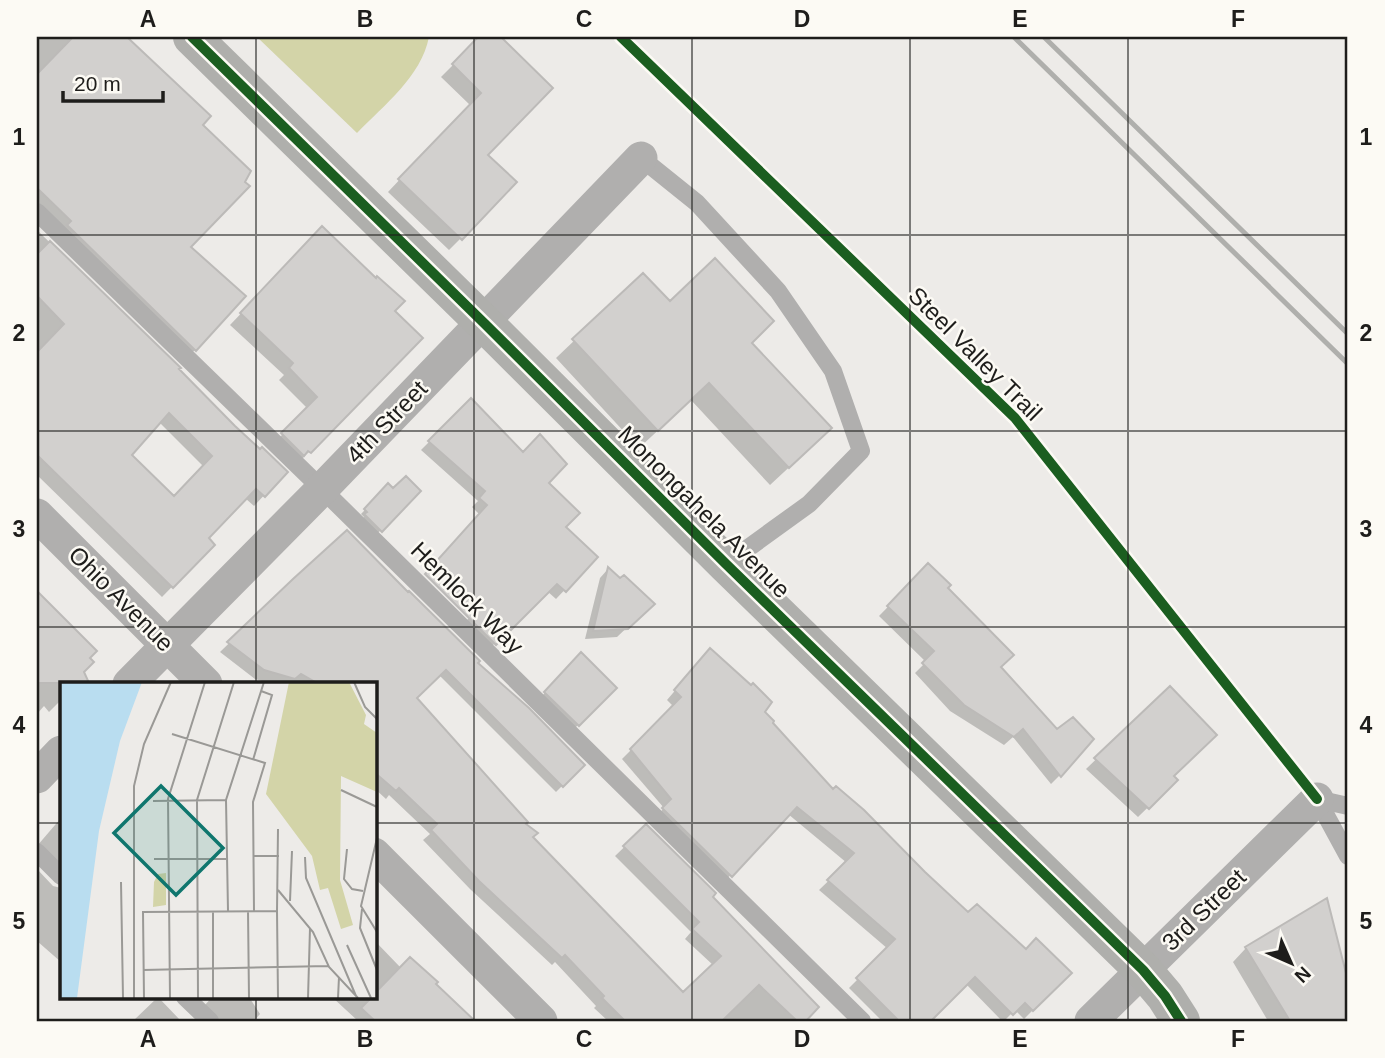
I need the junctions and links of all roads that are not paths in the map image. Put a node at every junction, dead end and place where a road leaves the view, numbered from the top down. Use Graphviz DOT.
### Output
graph roads {
  1 [pos="192,37"];
  2 [pos="641,158"];
  3 [pos="37,212"];
  4 [pos="484,323"];
  5 [pos="322,489"];
  6 [pos="37,515"];
  7 [pos="726,564"];
  8 [pos="167,645"];
  9 [pos="131,682"];
  10 [pos="204,682"];
  11 [pos="60,753"];
  12 [pos="37,777"];
  13 [pos="1332,803"];
  14 [pos="37,852"];
  15 [pos="376,856"];
  16 [pos="1348,856"];
  17 [pos="60,875"];
  18 [pos="1143,970"];
  19 [pos="186,998"];
  20 [pos="210,1021"];
  21 [pos="541,1021"];
  22 [pos="862,1021"];
  23 [pos="1091,1021"];
  24 [pos="1181,1021"];
  1 -- 4 [label="main road, Monongahela Avenue"];
  2 -- 4 [label="street, 4th Street"];
  2 -- 7 [label="lane"];
  3 -- 5 [label="lane, Hemlock Way"];
  4 -- 5 [label="street, 4th Street"];
  4 -- 7 [label="main road, Monongahela Avenue"];
  5 -- 8 [label="street, 4th Street"];
  5 -- 22 [label="lane, Hemlock Way"];
  6 -- 8 [label="street, Ohio Avenue"];
  7 -- 18 [label="main road, Monongahela Avenue"];
  8 -- 9 [label="street, 4th Street"];
  8 -- 10 [label="street, Ohio Avenue"];
  11 -- 12 [label="street"];
  13 -- 16 [label="lane"];
  13 -- 18 [label="street, 3rd Street"];
  14 -- 17 [label="lane"];
  15 -- 21 [label="street"];
  18 -- 23 [label="street, 3rd Street"];
  18 -- 24 [label="main road, Monongahela Avenue"];
  19 -- 20 [label="lane"];
}
